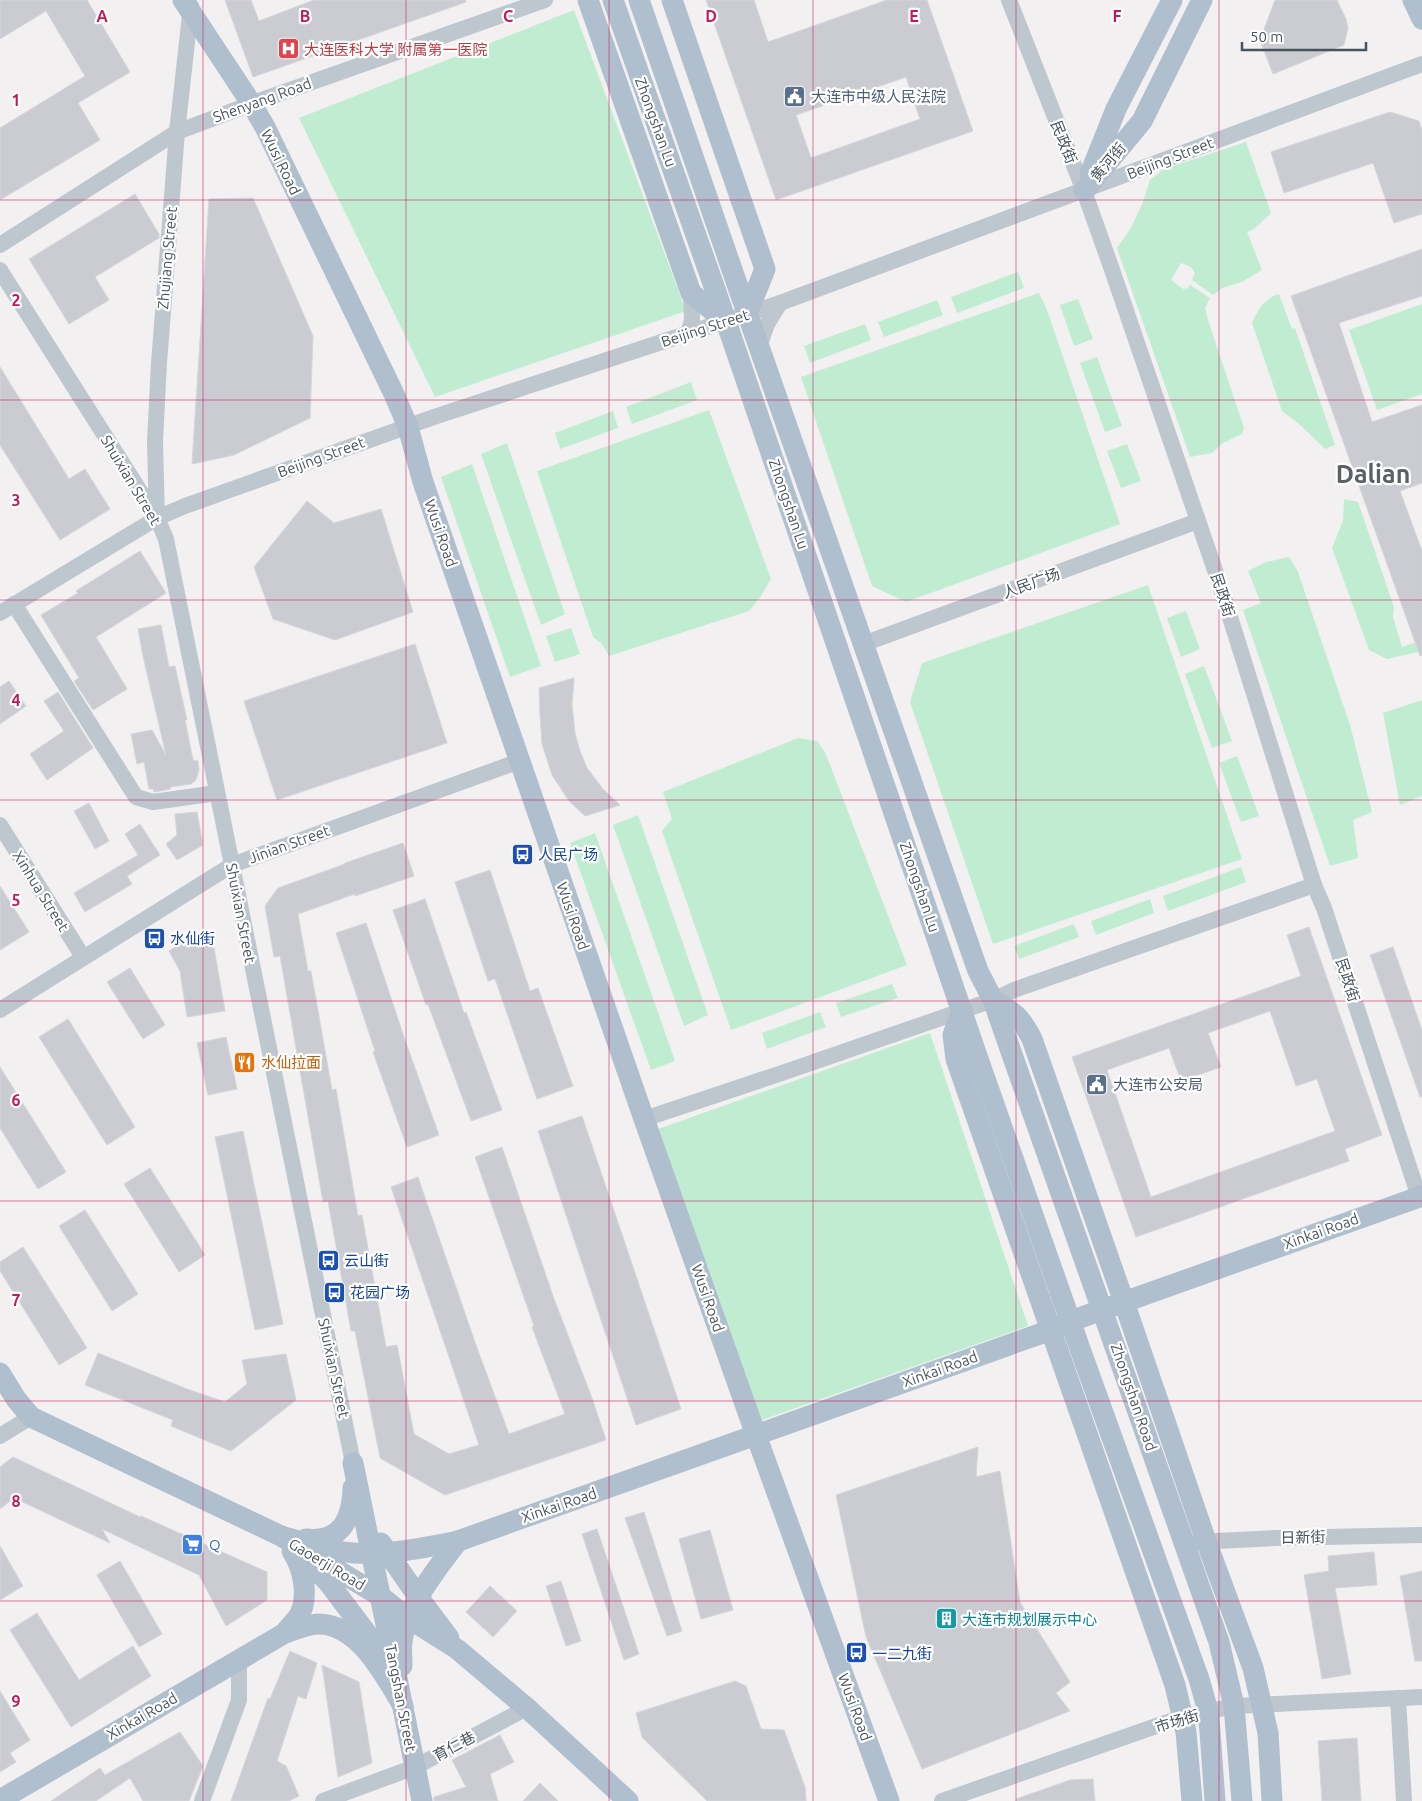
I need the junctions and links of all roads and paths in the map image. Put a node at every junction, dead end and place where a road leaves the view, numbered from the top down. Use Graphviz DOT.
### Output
graph roads {
  1 [pos="545,0"];
  2 [pos="588,0"];
  3 [pos="613,0"];
  4 [pos="639,0"];
  5 [pos="672,0"];
  6 [pos="1009,0"];
  7 [pos="1172,0"];
  8 [pos="1202,0"];
  9 [pos="1414,0"];
  10 [pos="188,4"];
  11 [pos="1422,19"];
  12 [pos="1422,64"];
  13 [pos="251,104"];
  14 [pos="177,132"];
  15 [pos="1084,191"];
  16 [pos="0,244"];
  17 [pos="0,270"];
  18 [pos="691,293"];
  19 [pos="780,303"];
  20 [pos="747,314"];
  21 [pos="726,321"];
  22 [pos="688,333"];
  23 [pos="759,347"];
  24 [pos="408,427"];
  25 [pos="157,518"];
  26 [pos="1198,521"];
  27 [pos="7,608"];
  28 [pos="863,644"];
  29 [pos="520,761"];
  30 [pos="217,793"];
  31 [pos="0,825"];
  32 [pos="232,865"];
  33 [pos="1314,885"];
  34 [pos="83,957"];
  35 [pos="993,1000"];
  36 [pos="0,1010"];
  37 [pos="962,1010"];
  38 [pos="644,1119"];
  39 [pos="1420,1196"];
  40 [pos="1124,1302"];
  41 [pos="1104,1310"];
  42 [pos="1071,1321"];
  43 [pos="1051,1330"];
  44 [pos="0,1373"];
  45 [pos="31,1417"];
  46 [pos="0,1436"];
  47 [pos="756,1436"];
  48 [pos="1095,1456"];
  49 [pos="353,1463"];
  50 [pos="1144,1524"];
  51 [pos="1422,1535"];
  52 [pos="281,1536"];
  53 [pos="458,1541"];
  54 [pos="1206,1541"];
  55 [pos="1184,1544"];
  56 [pos="380,1552"];
  57 [pos="380,1596"];
  58 [pos="419,1598"];
  59 [pos="408,1618"];
  60 [pos="285,1632"];
  61 [pos="457,1649"];
  62 [pos="239,1659"];
  63 [pos="1422,1697"];
  64 [pos="1398,1698"];
  65 [pos="1262,1705"];
  66 [pos="403,1706"];
  67 [pos="1234,1706"];
  68 [pos="528,1708"];
  69 [pos="1208,1712"];
  70 [pos="1182,1718"];
  71 [pos="414,1767"];
  72 [pos="0,1800"];
  73 [pos="1192,1800"];
  74 [pos="202,1801"];
  75 [pos="323,1801"];
  76 [pos="422,1801"];
  77 [pos="628,1801"];
  78 [pos="889,1801"];
  79 [pos="942,1801"];
  80 [pos="1215,1801"];
  81 [pos="1242,1801"];
  82 [pos="1272,1801"];
  83 [pos="1404,1801"];
  1 -- 13 [label="street, Shenyang Road"];
  2 -- 18 [label="main road"];
  3 -- 21 [label="main road, Zhongshan Lu"];
  4 -- 20 [label="main road, Zhongshan Lu"];
  5 -- 20 [label="main road"];
  6 -- 15 [label="street, 民政街"];
  7 -- 15 [label="main road, 黄河街"];
  8 -- 15 [label="main road, 黄河街"];
  9 -- 11 [label="main road"];
  10 -- 13 [label="main road, Wusi Road"];
  10 -- 14 [label="street, Zhujiang Street"];
  12 -- 15 [label="street, Beijing Street"];
  13 -- 14 [label="street, Shenyang Road"];
  13 -- 24 [label="main road, Wusi Road"];
  14 -- 16 [label="street, Shenyang Road"];
  14 -- 25 [label="street, Zhujiang Street"];
  15 -- 19 [label="street, Beijing Street"];
  15 -- 26 [label="street, 民政街"];
  17 -- 25 [label="street, Shuixian Street"];
  18 -- 21 [label="main road"];
  18 -- 22 [label="street"];
  19 -- 20 [label="street, Beijing Street"];
  19 -- 23 [label="street"];
  20 -- 21 [label="street, Beijing Street"];
  20 -- 23 [label="main road, Zhongshan Lu"];
  21 -- 22 [label="street, Beijing Street"];
  21 -- 37 [label="main road, Zhongshan Lu"];
  22 -- 24 [label="street, Beijing Street"];
  23 -- 28 [label="main road, Zhongshan Lu"];
  24 -- 25 [label="street, Beijing Street"];
  24 -- 29 [label="main road, Wusi Road"];
  25 -- 27 [label="street, Beijing Street"];
  25 -- 30 [label="street, Shuixian Street"];
  26 -- 28 [label="street, 人民广场"];
  26 -- 33 [label="street, 民政街"];
  27 -- 30 [label="street"];
  28 -- 35 [label="main road, Zhongshan Lu"];
  29 -- 32 [label="street, Jinian Street"];
  29 -- 38 [label="main road, Wusi Road"];
  30 -- 32 [label="street, Shuixian Street"];
  31 -- 34 [label="street, Xinhua Street"];
  32 -- 34 [label="street, Jinian Street"];
  32 -- 49 [label="street, Shuixian Street"];
  33 -- 35 [label="street"];
  33 -- 39 [label="street, 民政街"];
  34 -- 36 [label="street, Jinian Street"];
  35 -- 37 [label="street"];
  35 -- 40 [label="main road"];
  35 -- 41 [label="main road, Zhongshan Road"];
  37 -- 38 [label="street"];
  37 -- 42 [label="main road"];
  37 -- 43 [label="main road"];
  38 -- 47 [label="main road, Wusi Road"];
  39 -- 40 [label="main road, Xinkai Road"];
  40 -- 41 [label="main road, Xinkai Road"];
  40 -- 54 [label="main road"];
  41 -- 42 [label="main road, Xinkai Road"];
  41 -- 55 [label="main road, Zhongshan Road"];
  42 -- 43 [label="main road, Xinkai Road"];
  42 -- 50 [label="main road"];
  43 -- 47 [label="main road, Xinkai Road"];
  43 -- 48 [label="main road"];
  44 -- 45 [label="main road, Gaoerji Road"];
  45 -- 46 [label="street"];
  45 -- 52 [label="main road, Gaoerji Road"];
  47 -- 53 [label="main road, Xinkai Road"];
  47 -- 78 [label="main road, Wusi Road"];
  48 -- 50 [label="main road"];
  48 -- 70 [label="main road"];
  49 -- 52 [label="main road"];
  49 -- 56 [label="main road, Shuixian Street"];
  50 -- 69 [label="main road"];
  51 -- 54 [label="street, 日新街"];
  52 -- 56 [label="main road, Xinkai Road"];
  52 -- 57 [label="main road, Gaoerji Road"];
  52 -- 60 [label="main road"];
  52 -- 66 [label="main road"];
  53 -- 56 [label="main road, Xinkai Road"];
  53 -- 58 [label="main road"];
  53 -- 61 [label="main road"];
  54 -- 55 [label="street, 日新街"];
  54 -- 65 [label="main road"];
  55 -- 67 [label="main road, Zhongshan Road"];
  56 -- 57 [label="main road, Shuixian Street"];
  56 -- 58 [label="main road"];
  57 -- 59 [label="main road, Gaoerji Road"];
  57 -- 66 [label="main road, Tangshan Street"];
  58 -- 59 [label="main road"];
  58 -- 61 [label="main road"];
  59 -- 61 [label="main road, Gaoerji Road"];
  59 -- 66 [label="main road"];
  60 -- 62 [label="main road, Xinkai Road"];
  60 -- 66 [label="main road"];
  61 -- 68 [label="main road, Gaoerji Road"];
  62 -- 72 [label="main road, Xinkai Road"];
  62 -- 74 [label="street"];
  63 -- 64 [label="street, 市场街"];
  64 -- 65 [label="street, 市场街"];
  64 -- 83 [label="street"];
  65 -- 67 [label="street, 市场街"];
  65 -- 82 [label="main road"];
  66 -- 71 [label="main road, Tangshan Street"];
  67 -- 69 [label="street, 市场街"];
  67 -- 81 [label="main road, Zhongshan Road"];
  68 -- 71 [label="street, 育仁巷"];
  68 -- 77 [label="main road, Gaoerji Road"];
  69 -- 70 [label="street, 市场街"];
  69 -- 73 [label="main road"];
  69 -- 80 [label="main road"];
  70 -- 73 [label="main road"];
  70 -- 79 [label="street, 市场街"];
  71 -- 75 [label="street, 育仁巷"];
  71 -- 76 [label="main road, Tangshan Street"];
}
